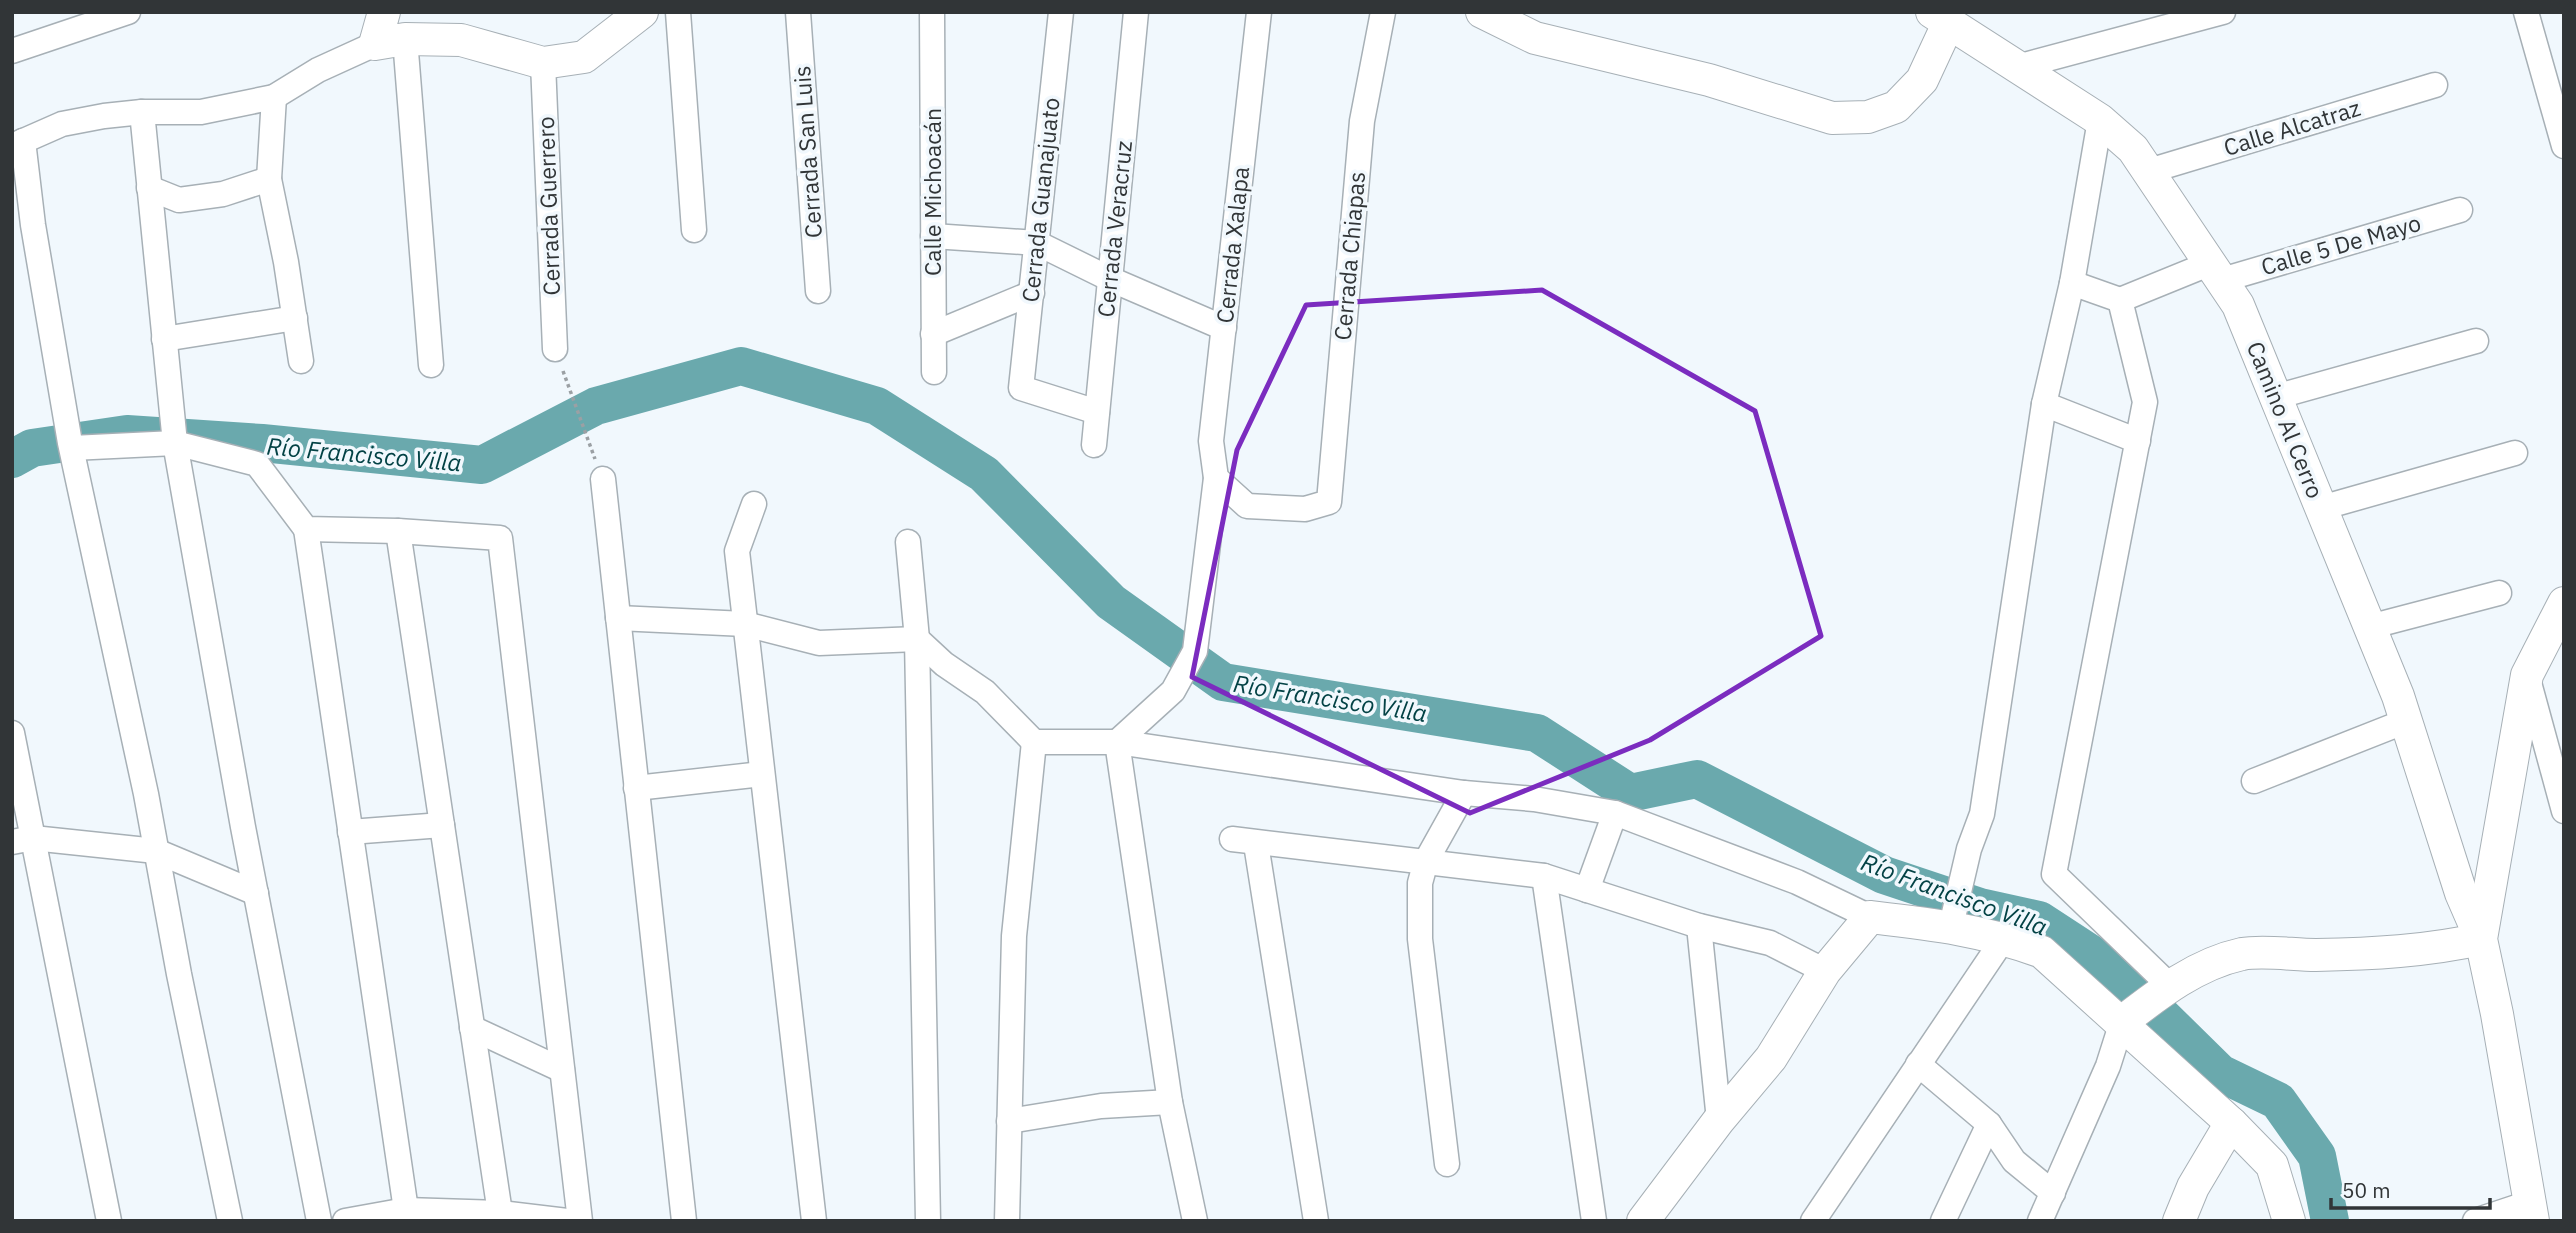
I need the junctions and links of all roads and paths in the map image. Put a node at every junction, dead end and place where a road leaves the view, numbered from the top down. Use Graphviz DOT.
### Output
graph roads {
  1 [pos="128,12"];
  2 [pos="384,12"];
  3 [pos="642,12"];
  4 [pos="678,12"];
  5 [pos="798,12"];
  6 [pos="932,12"];
  7 [pos="1060,12"];
  8 [pos="1136,12"];
  9 [pos="1259,12"];
  10 [pos="1383,12"];
  11 [pos="1482,12"];
  12 [pos="2223,12"];
  13 [pos="2526,12"];
  14 [pos="1940,18"];
  15 [pos="390,41"];
  16 [pos="12,51"];
  17 [pos="543,63"];
  18 [pos="2017,67"];
  19 [pos="2435,85"];
  20 [pos="274,97"];
  21 [pos="142,112"];
  22 [pos="2100,120"];
  23 [pos="18,143"];
  24 [pos="2564,146"];
  25 [pos="2149,171"];
  26 [pos="269,178"];
  27 [pos="149,188"];
  28 [pos="2460,210"];
  29 [pos="694,230"];
  30 [pos="933,236"];
  31 [pos="1037,243"];
  32 [pos="2217,271"];
  33 [pos="1110,279"];
  34 [pos="2071,284"];
  35 [pos="818,291"];
  36 [pos="1032,293"];
  37 [pos="2120,300"];
  38 [pos="295,318"];
  39 [pos="1224,328"];
  40 [pos="933,334"];
  41 [pos="164,339"];
  42 [pos="2476,341"];
  43 [pos="555,349"];
  44 [pos="301,361"];
  45 [pos="431,365"];
  46 [pos="934,372"];
  47 [pos="2275,397"];
  48 [pos="2044,404"];
  49 [pos="1097,412"];
  50 [pos="2138,441"];
  51 [pos="175,443"];
  52 [pos="1094,445"];
  53 [pos="72,448"];
  54 [pos="2515,453"];
  55 [pos="1216,478"];
  56 [pos="603,479"];
  57 [pos="754,504"];
  58 [pos="2321,508"];
  59 [pos="306,529"];
  60 [pos="398,531"];
  61 [pos="908,542"];
  62 [pos="2499,593"];
  63 [pos="2564,603"];
  64 [pos="618,618"];
  65 [pos="745,624"];
  66 [pos="2369,627"];
  67 [pos="916,639"];
  68 [pos="2527,675"];
  69 [pos="2406,721"];
  70 [pos="12,733"];
  71 [pos="1034,742"];
  72 [pos="1117,743"];
  73 [pos="762,774"];
  74 [pos="2254,781"];
  75 [pos="636,788"];
  76 [pos="1464,793"];
  77 [pos="2564,811"];
  78 [pos="1615,813"];
  79 [pos="442,825"];
  80 [pos="350,832"];
  81 [pos="1232,839"];
  82 [pos="23,840"];
  83 [pos="1256,844"];
  84 [pos="156,851"];
  85 [pos="1426,861"];
  86 [pos="1544,876"];
  87 [pos="1587,890"];
  88 [pos="256,893"];
  89 [pos="1870,917"];
  90 [pos="1699,926"];
  91 [pos="1951,926"];
  92 [pos="2004,938"];
  93 [pos="2481,939"];
  94 [pos="1825,971"];
  95 [pos="2170,986"];
  96 [pos="2122,1022"];
  97 [pos="472,1028"];
  98 [pos="1918,1064"];
  99 [pos="562,1070"];
  100 [pos="1170,1102"];
  101 [pos="1719,1120"];
  102 [pos="1009,1121"];
  103 [pos="2231,1123"];
  104 [pos="1989,1124"];
  105 [pos="1447,1164"];
  106 [pos="2053,1193"];
  107 [pos="406,1210"];
  108 [pos="2531,1212"];
  109 [pos="500,1213"];
  110 [pos="109,1221"];
  111 [pos="230,1221"];
  112 [pos="319,1221"];
  113 [pos="345,1221"];
  114 [pos="567,1221"];
  115 [pos="580,1221"];
  116 [pos="684,1221"];
  117 [pos="814,1221"];
  118 [pos="928,1221"];
  119 [pos="1007,1221"];
  120 [pos="1195,1221"];
  121 [pos="1316,1221"];
  122 [pos="1594,1221"];
  123 [pos="1643,1221"];
  124 [pos="1814,1221"];
  125 [pos="1943,1221"];
  126 [pos="2040,1221"];
  127 [pos="2179,1221"];
  128 [pos="2289,1221"];
  129 [pos="2475,1221"];
  1 -- 16 [label="street"];
  2 -- 15 [label="main road"];
  3 -- 17 [label="main road"];
  4 -- 29 [label="street"];
  5 -- 35 [label="street, Cerrada San Luis"];
  6 -- 30 [label="street, Calle Michoacán"];
  7 -- 31 [label="street, Cerrada Guanajuato"];
  8 -- 33 [label="street, Cerrada Veracruz"];
  9 -- 39 [label="street, Cerrada Xalapa"];
  10 -- 55 [label="street, Cerrada Chiapas"];
  11 -- 14 [label="main road"];
  12 -- 18 [label="street"];
  13 -- 24 [label="street"];
  14 -- 18 [label="main road, Camino Al Cerro"];
  15 -- 17 [label="main road"];
  15 -- 20 [label="street"];
  15 -- 45 [label="street"];
  17 -- 43 [label="street, Cerrada Guerrero"];
  18 -- 22 [label="main road, Camino Al Cerro"];
  19 -- 25 [label="street, Calle Alcatraz"];
  20 -- 21 [label="street"];
  20 -- 26 [label="street"];
  21 -- 23 [label="street"];
  21 -- 27 [label="street"];
  22 -- 25 [label="main road, Camino Al Cerro"];
  22 -- 34 [label="street"];
  23 -- 53 [label="street"];
  25 -- 32 [label="main road, Camino Al Cerro"];
  26 -- 27 [label="street"];
  26 -- 38 [label="street"];
  27 -- 41 [label="street"];
  28 -- 32 [label="street, Calle 5 De Mayo"];
  30 -- 31 [label="street"];
  30 -- 40 [label="street, Calle Michoacán"];
  31 -- 33 [label="street"];
  31 -- 36 [label="street, Cerrada Guanajuato"];
  32 -- 37 [label="street, Calle 5 De Mayo"];
  32 -- 47 [label="main road, Camino Al Cerro"];
  33 -- 39 [label="street"];
  33 -- 49 [label="street, Cerrada Veracruz"];
  34 -- 37 [label="street"];
  34 -- 48 [label="street"];
  36 -- 40 [label="street"];
  36 -- 49 [label="street, Cerrada Guanajuato"];
  37 -- 50 [label="street"];
  38 -- 41 [label="street"];
  38 -- 44 [label="street"];
  39 -- 55 [label="street, Cerrada Xalapa"];
  40 -- 46 [label="street, Calle Michoacán"];
  41 -- 51 [label="street"];
  42 -- 47 [label="street"];
  43 -- 56 [label="path"];
  47 -- 58 [label="main road, Camino Al Cerro"];
  48 -- 50 [label="street"];
  48 -- 91 [label="street"];
  49 -- 52 [label="street, Cerrada Veracruz"];
  50 -- 95 [label="street"];
  51 -- 53 [label="street"];
  51 -- 59 [label="street"];
  51 -- 88 [label="street"];
  53 -- 84 [label="street"];
  54 -- 58 [label="street"];
  55 -- 72 [label="street, Cerrada Xalapa"];
  56 -- 64 [label="street"];
  57 -- 65 [label="street"];
  58 -- 66 [label="main road, Camino Al Cerro"];
  59 -- 60 [label="street"];
  59 -- 80 [label="street"];
  60 -- 79 [label="street"];
  60 -- 99 [label="street"];
  61 -- 67 [label="street"];
  62 -- 66 [label="street"];
  63 -- 68 [label="main road"];
  64 -- 65 [label="street"];
  64 -- 75 [label="street"];
  65 -- 67 [label="street"];
  65 -- 73 [label="street"];
  66 -- 69 [label="main road, Camino Al Cerro"];
  67 -- 71 [label="street"];
  67 -- 118 [label="street"];
  68 -- 77 [label="street"];
  68 -- 93 [label="main road"];
  69 -- 74 [label="street"];
  69 -- 93 [label="main road, Camino Al Cerro"];
  70 -- 82 [label="street"];
  71 -- 72 [label="street"];
  71 -- 102 [label="street"];
  72 -- 76 [label="street"];
  72 -- 100 [label="street"];
  73 -- 75 [label="street"];
  73 -- 117 [label="street"];
  75 -- 116 [label="street"];
  76 -- 78 [label="street"];
  76 -- 85 [label="street"];
  78 -- 87 [label="street"];
  78 -- 89 [label="street"];
  79 -- 80 [label="street"];
  79 -- 97 [label="street"];
  80 -- 107 [label="street"];
  81 -- 83 [label="street"];
  82 -- 84 [label="street"];
  82 -- 110 [label="street"];
  83 -- 85 [label="street"];
  83 -- 121 [label="street"];
  84 -- 88 [label="street"];
  84 -- 111 [label="street"];
  85 -- 86 [label="street"];
  85 -- 105 [label="street"];
  86 -- 87 [label="street"];
  86 -- 122 [label="street"];
  87 -- 90 [label="street"];
  88 -- 112 [label="street"];
  89 -- 91 [label="main road"];
  89 -- 94 [label="main road"];
  90 -- 94 [label="street"];
  90 -- 101 [label="street"];
  91 -- 92 [label="main road"];
  92 -- 96 [label="main road"];
  92 -- 98 [label="street"];
  93 -- 95 [label="main road"];
  93 -- 108 [label="main road"];
  94 -- 101 [label="main road"];
  95 -- 96 [label="main road"];
  96 -- 103 [label="main road"];
  96 -- 106 [label="street"];
  97 -- 99 [label="street"];
  97 -- 109 [label="street"];
  98 -- 104 [label="street"];
  98 -- 124 [label="street"];
  99 -- 115 [label="street"];
  100 -- 102 [label="street"];
  100 -- 120 [label="street"];
  101 -- 123 [label="main road"];
  102 -- 119 [label="street"];
  103 -- 127 [label="main road"];
  103 -- 128 [label="main road"];
  104 -- 106 [label="street"];
  104 -- 125 [label="street"];
  106 -- 126 [label="street"];
  107 -- 109 [label="street"];
  107 -- 113 [label="street"];
  108 -- 129 [label="street"];
  109 -- 114 [label="street"];
}
